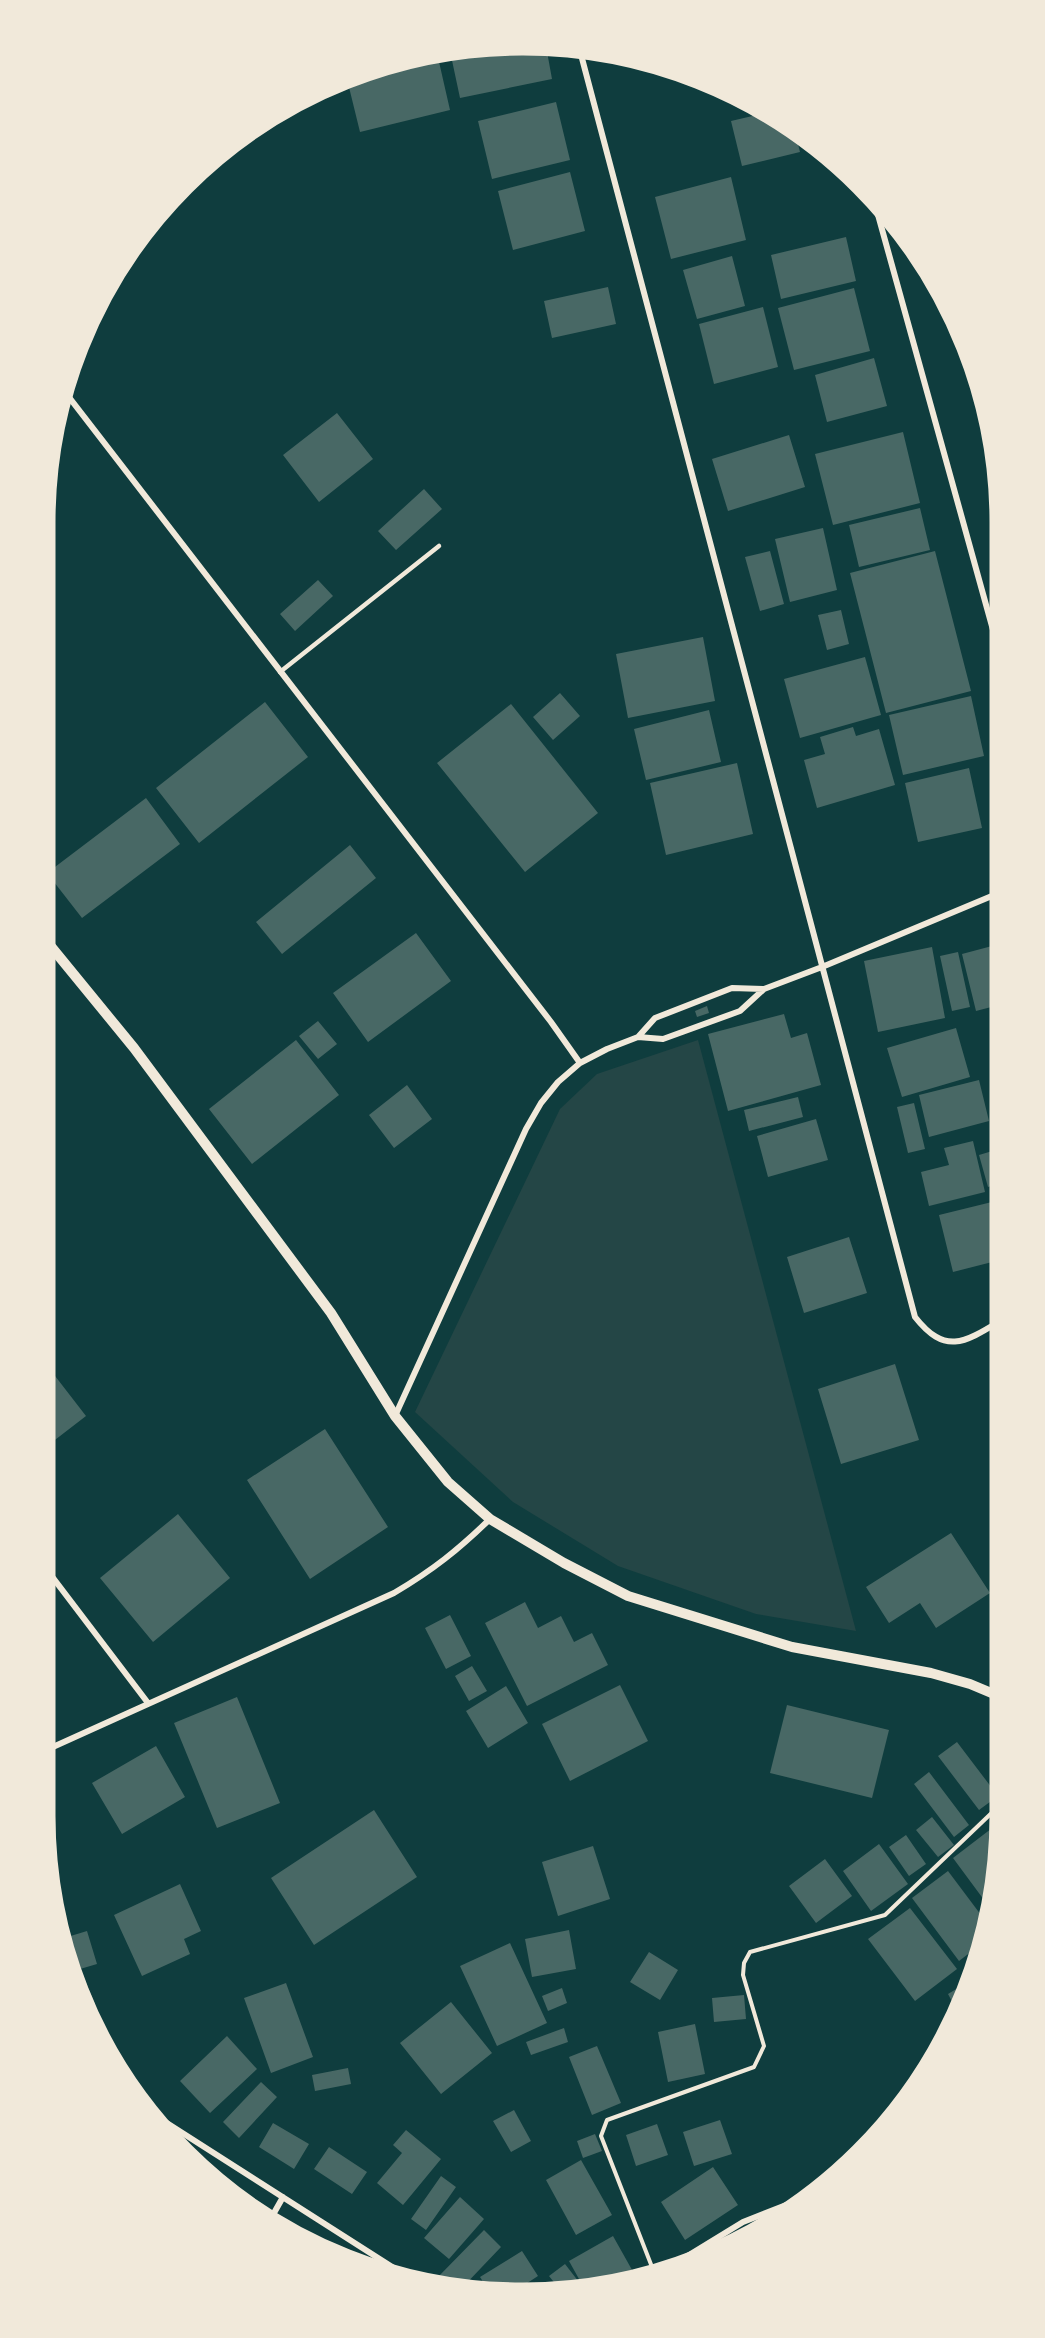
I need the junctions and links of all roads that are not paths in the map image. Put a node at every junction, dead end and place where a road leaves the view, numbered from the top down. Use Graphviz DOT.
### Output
graph roads {
  1 [pos="582,58"];
  2 [pos="879,219"];
  3 [pos="71,399"];
  4 [pos="439,546"];
  5 [pos="991,623"];
  6 [pos="280,672"];
  7 [pos="991,896"];
  8 [pos="54,950"];
  9 [pos="822,967"];
  10 [pos="764,989"];
  11 [pos="638,1037"];
  12 [pos="580,1063"];
  13 [pos="991,1326"];
  14 [pos="394,1416"];
  15 [pos="490,1519"];
  16 [pos="54,1579"];
  17 [pos="991,1693"];
  18 [pos="148,1703"];
  19 [pos="54,1746"];
  20 [pos="172,2126"];
  21 [pos="283,2197"];
  22 [pos="777,2209"];
  23 [pos="274,2213"];
  24 [pos="698,2249"];
  25 [pos="387,2264"];
  1 -- 9 [label="street"];
  2 -- 5 [label="street"];
  3 -- 6 [label="street"];
  4 -- 6 [label="lane"];
  6 -- 12 [label="street"];
  7 -- 9 [label="street"];
  8 -- 14 [label="street"];
  9 -- 10 [label="street"];
  9 -- 13 [label="street"];
  10 -- 11 [label="street"];
  10 -- 11 [label="street"];
  11 -- 12 [label="street"];
  12 -- 14 [label="street"];
  14 -- 15 [label="street"];
  15 -- 17 [label="street"];
  15 -- 18 [label="street"];
  16 -- 18 [label="street"];
  18 -- 19 [label="street"];
  20 -- 21 [label="street"];
  21 -- 23 [label="street"];
  21 -- 25 [label="street"];
  22 -- 24 [label="street"];
}
